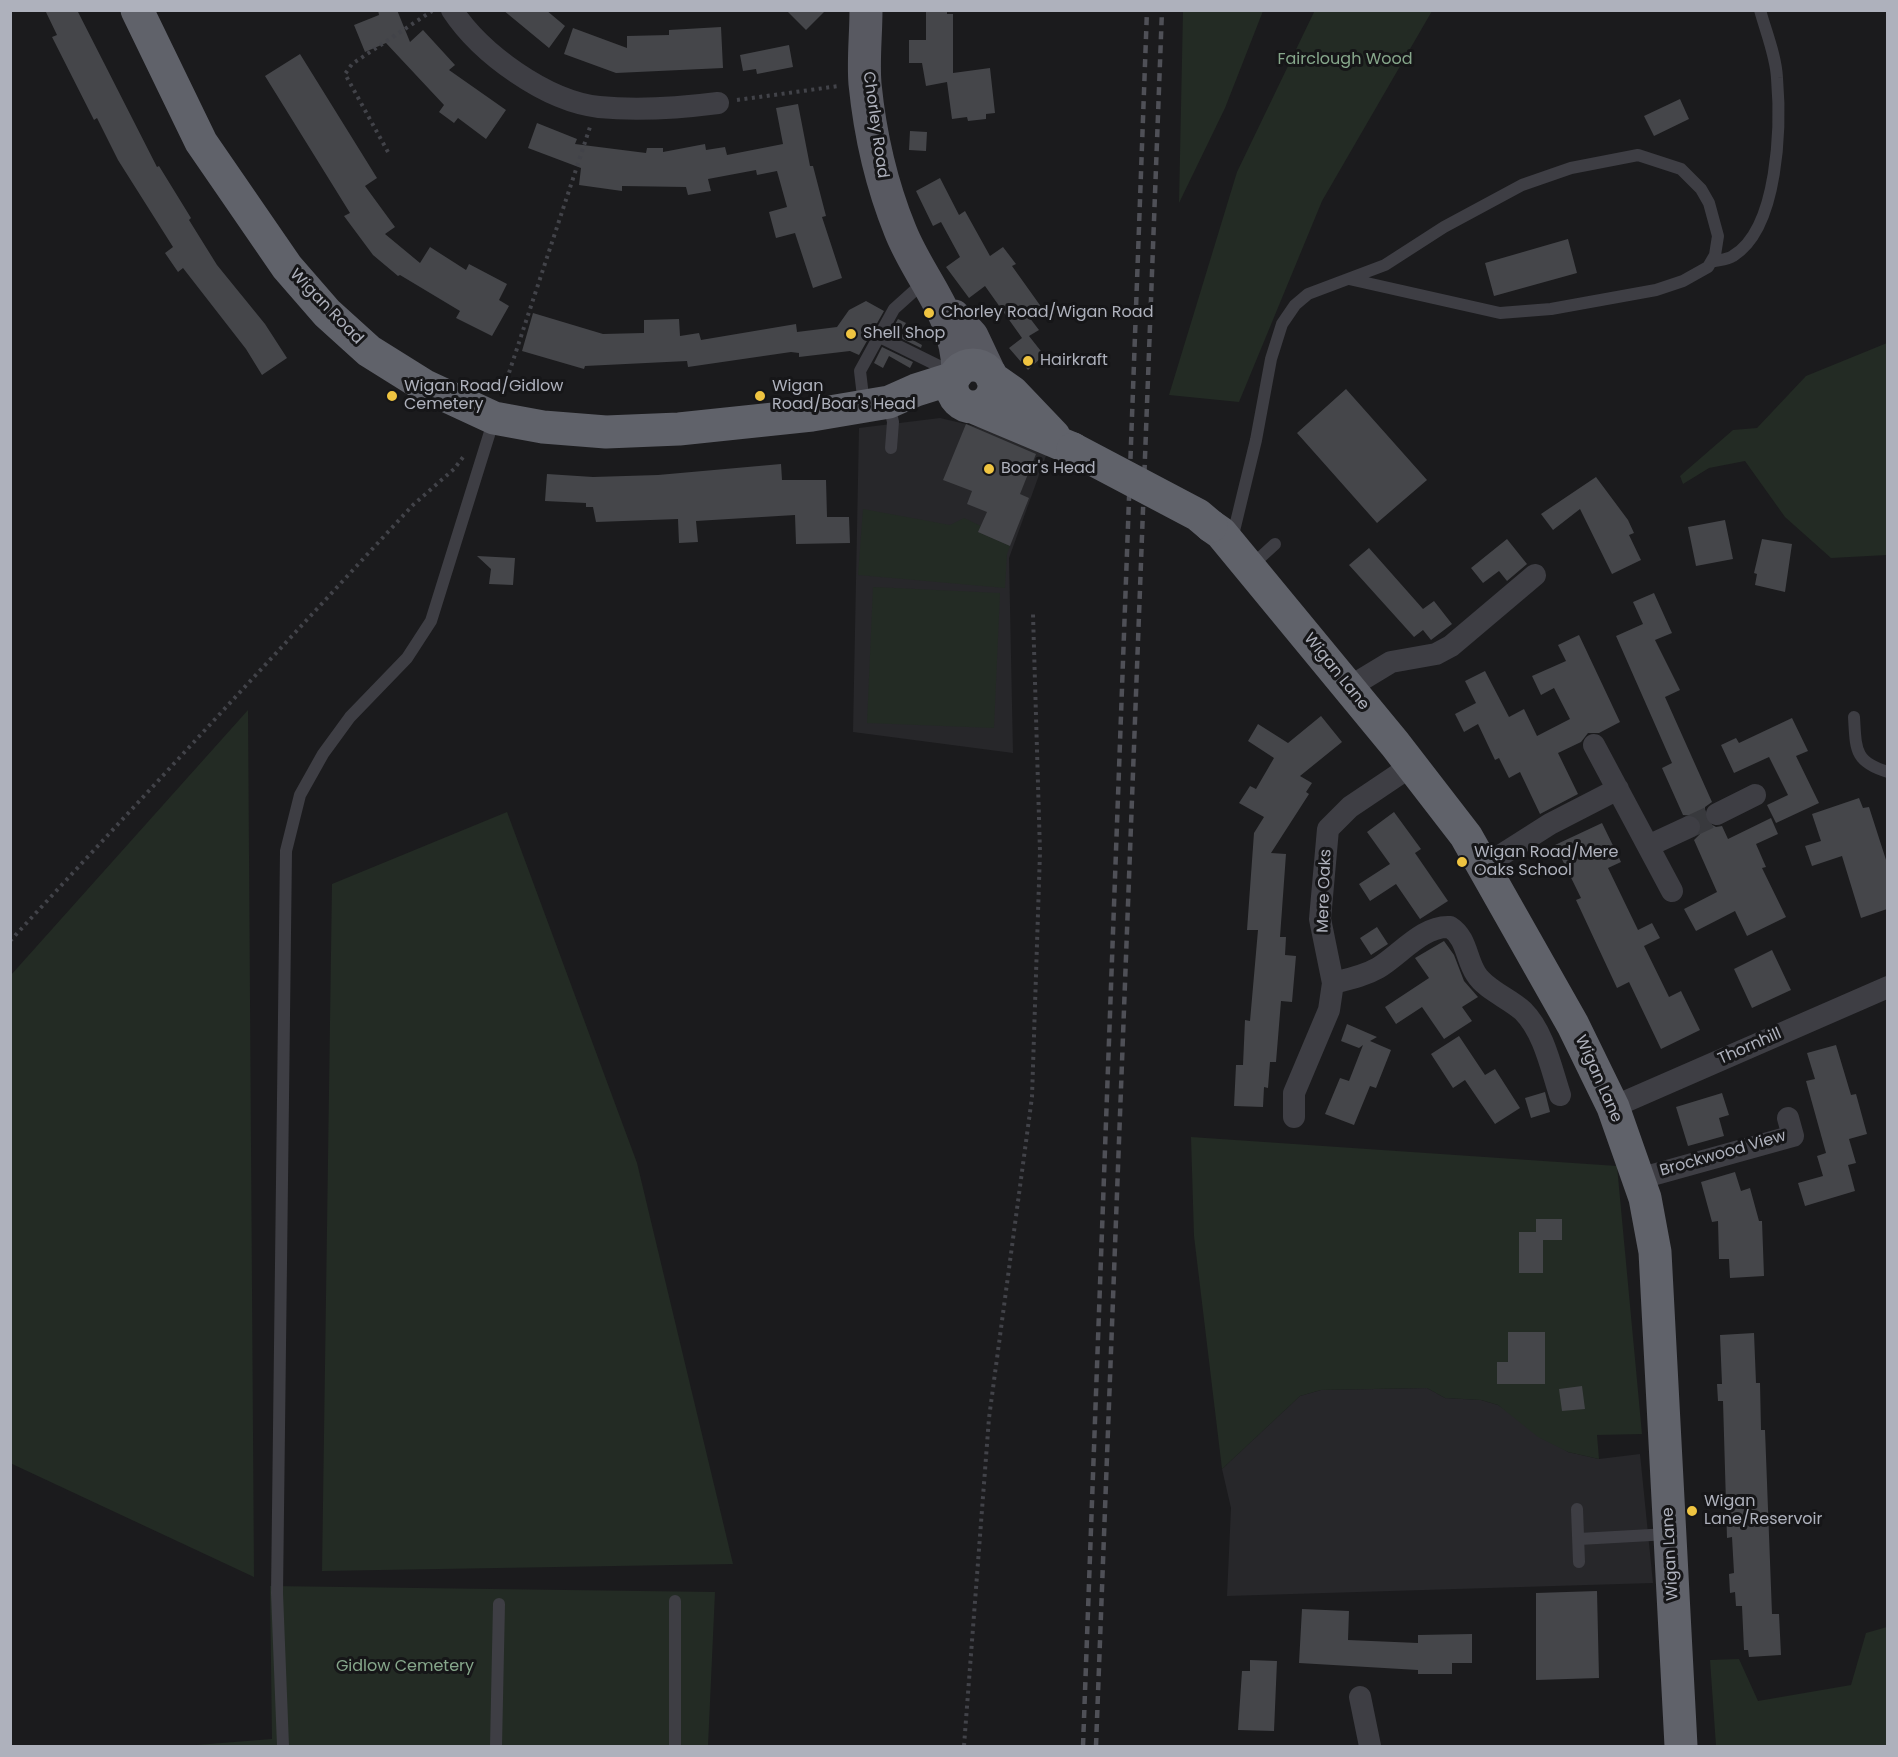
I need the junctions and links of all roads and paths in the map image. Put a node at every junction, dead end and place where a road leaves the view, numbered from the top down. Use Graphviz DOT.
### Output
graph roads {
  1 [pos="137,10"];
  2 [pos="433,10"];
  3 [pos="452,10"];
  4 [pos="866,10"];
  5 [pos="1760,10"];
  6 [pos="843,85"];
  7 [pos="718,103"];
  8 [pos="596,107"];
  9 [pos="388,152"];
  10 [pos="1711,262"];
  11 [pos="1349,279"];
  12 [pos="934,292"];
  13 [pos="878,336"];
  14 [pos="970,384"];
  15 [pos="882,403"];
  16 [pos="494,418"];
  17 [pos="891,448"];
  18 [pos="467,452"];
  19 [pos="1275,544"];
  20 [pos="1230,547"];
  21 [pos="1535,575"];
  22 [pos="1033,614"];
  23 [pos="1348,688"];
  24 [pos="1854,717"];
  25 [pos="1594,745"];
  26 [pos="1411,766"];
  27 [pos="1887,772"];
  28 [pos="1618,789"];
  29 [pos="1755,795"];
  30 [pos="1717,814"];
  31 [pos="1689,827"];
  32 [pos="1648,846"];
  33 [pos="1484,866"];
  34 [pos="1672,891"];
  35 [pos="10,941"];
  36 [pos="1333,983"];
  37 [pos="1887,987"];
  38 [pos="1560,1095"];
  39 [pos="1613,1107"];
  40 [pos="1294,1117"];
  41 [pos="1788,1118"];
  42 [pos="1638,1179"];
  43 [pos="1577,1509"];
  44 [pos="1670,1534"];
  45 [pos="1578,1539"];
  46 [pos="1579,1562"];
  47 [pos="675,1601"];
  48 [pos="499,1604"];
  49 [pos="1360,1697"];
  50 [pos="284,1746"];
  51 [pos="496,1746"];
  52 [pos="675,1746"];
  53 [pos="964,1746"];
  54 [pos="1370,1746"];
  55 [pos="1681,1746"];
  1 -- 16 [label="highway, Wigan Road"];
  2 -- 9 [label="path"];
  3 -- 8 [label="street"];
  4 -- 12 [label="main road, Chorley Road"];
  5 -- 10 [label="lane"];
  6 -- 7 [label="path"];
  7 -- 8 [label="street"];
  8 -- 16 [label="path"];
  10 -- 11 [label="lane"];
  10 -- 11 [label="lane"];
  11 -- 20 [label="lane"];
  12 -- 13 [label="lane"];
  12 -- 14 [label="main road, Chorley Road"];
  13 -- 14 [label="lane"];
  13 -- 15 [label="lane"];
  14 -- 15 [label="highway, Wigan Road"];
  14 -- 20 [label="highway, bridge"];
  15 -- 16 [label="highway, Wigan Road"];
  15 -- 17 [label="lane"];
  16 -- 50 [label="lane"];
  18 -- 35 [label="path"];
  19 -- 20 [label="lane"];
  20 -- 23 [label="highway, Wigan Lane"];
  21 -- 23 [label="street"];
  22 -- 53 [label="path"];
  23 -- 26 [label="highway, Wigan Lane"];
  24 -- 27 [label="lane"];
  25 -- 28 [label="street"];
  26 -- 33 [label="highway, Wigan Lane"];
  26 -- 36 [label="street, Mere Oaks"];
  28 -- 32 [label="street"];
  28 -- 33 [label="street"];
  29 -- 30 [label="street"];
  31 -- 32 [label="street"];
  32 -- 34 [label="street"];
  33 -- 39 [label="highway, Wigan Lane"];
  36 -- 38 [label="street"];
  36 -- 40 [label="street, Mere Oaks"];
  37 -- 39 [label="street, Thornhill"];
  39 -- 42 [label="highway, Wigan Lane"];
  41 -- 42 [label="street, Brockwood View"];
  42 -- 44 [label="highway, Wigan Lane"];
  43 -- 45 [label="lane"];
  44 -- 45 [label="lane"];
  44 -- 55 [label="highway, Wigan Lane"];
  45 -- 46 [label="lane"];
  47 -- 52 [label="lane"];
  48 -- 51 [label="lane"];
  49 -- 54 [label="street"];
}
